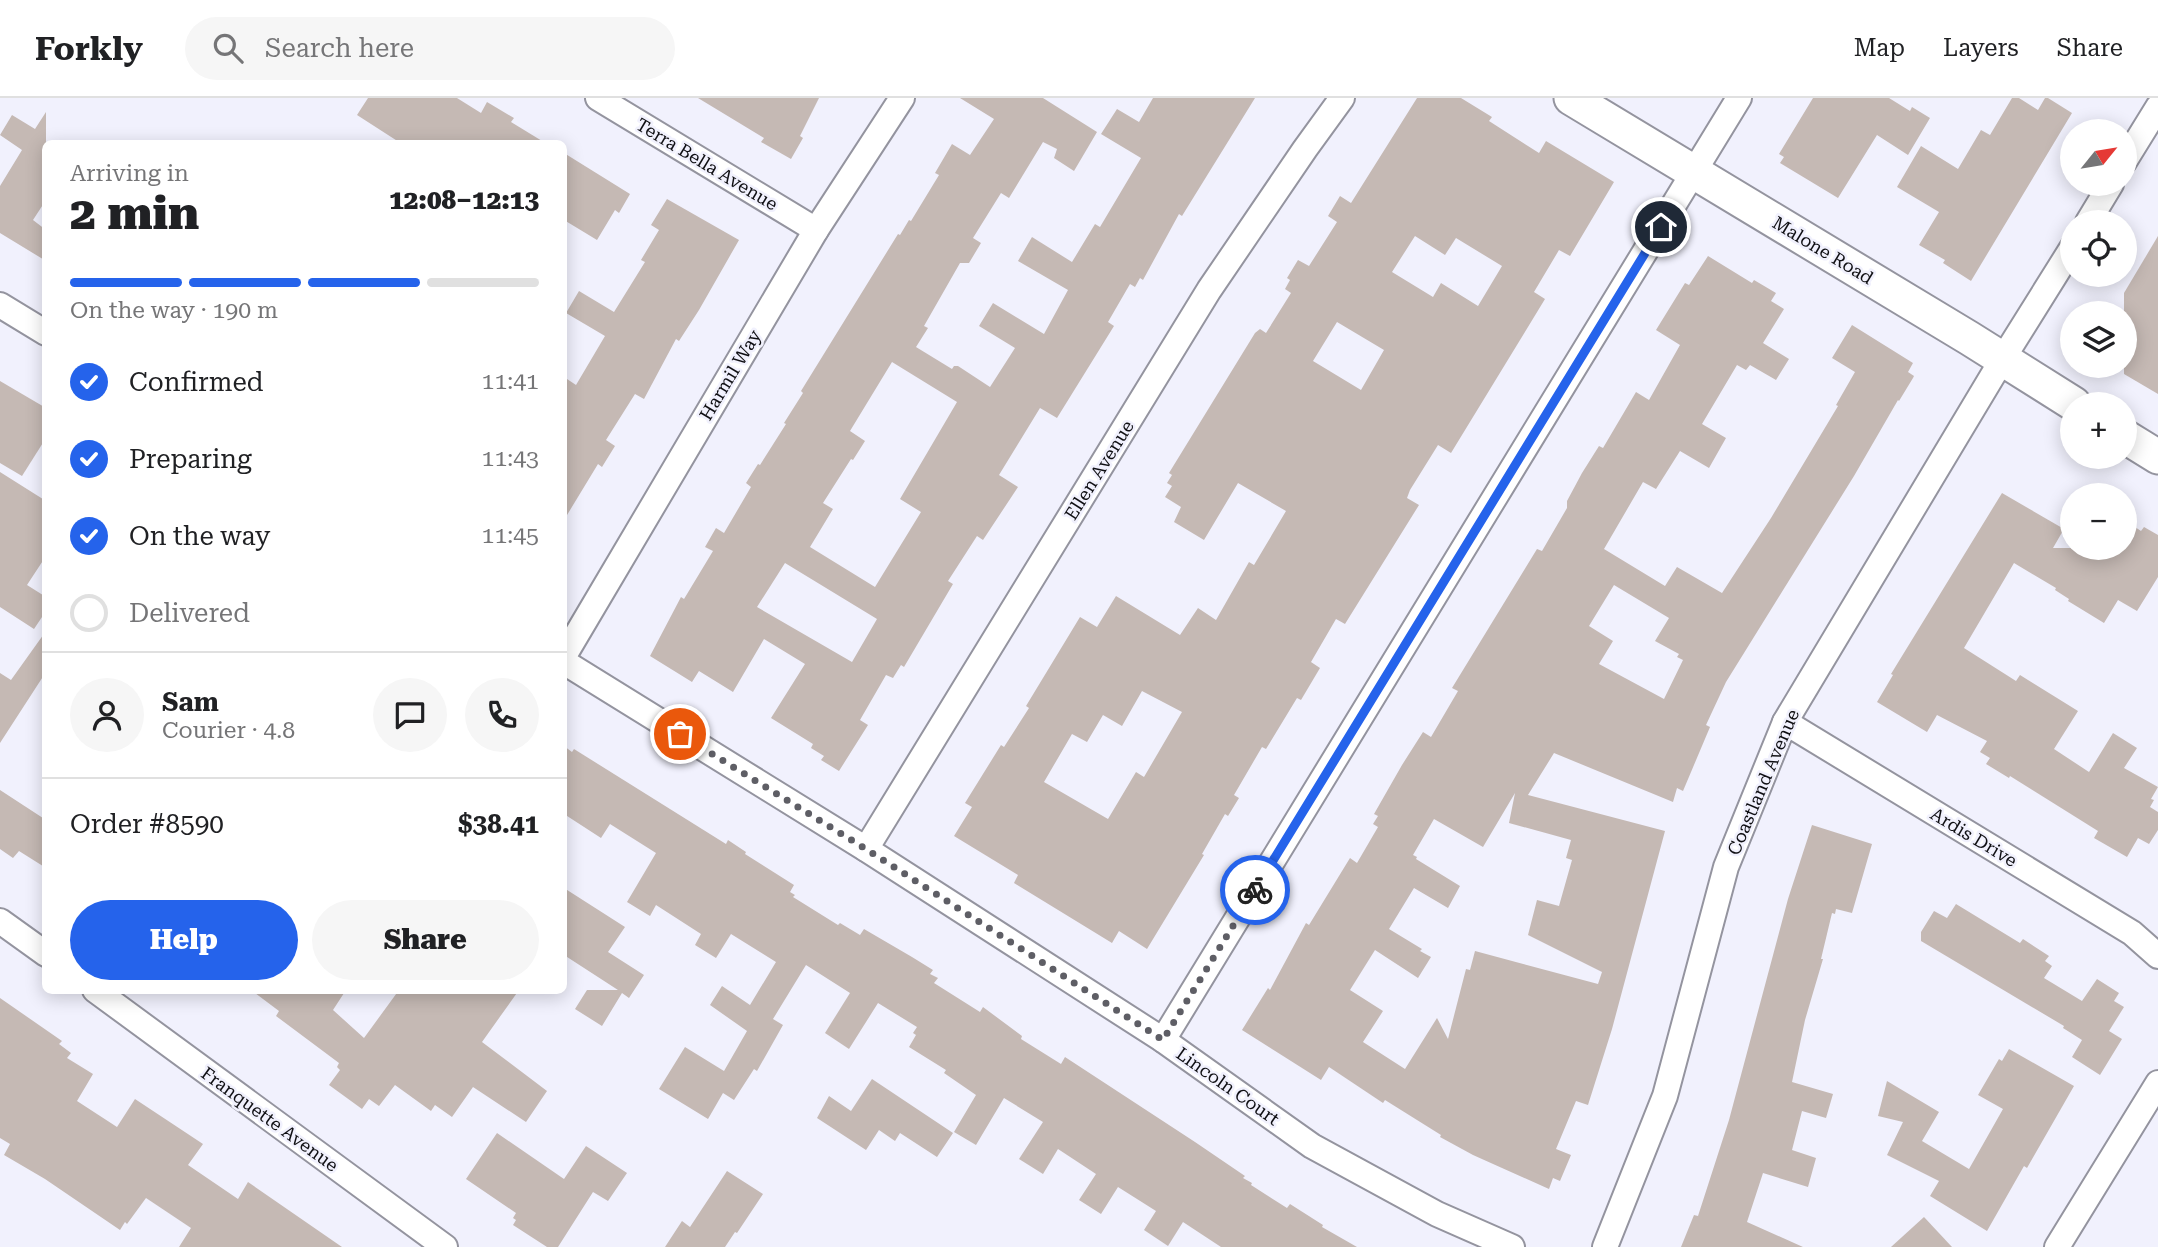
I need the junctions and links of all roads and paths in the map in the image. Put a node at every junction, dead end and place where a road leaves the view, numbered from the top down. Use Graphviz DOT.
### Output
graph roads {
  1 [pos="598,98"];
  2 [pos="902,98"];
  3 [pos="1342,98"];
  4 [pos="1571,98"];
  5 [pos="1740,98"];
  6 [pos="2158,107"];
  7 [pos="2137,141"];
  8 [pos="1693,173"];
  9 [pos="816,230"];
  10 [pos="2060,267"];
  11 [pos="0,305"];
  12 [pos="42,331"];
  13 [pos="2002,360"];
  14 [pos="2060,395"];
  15 [pos="2137,444"];
  16 [pos="2158,457"];
  17 [pos="567,651"];
  18 [pos="567,664"];
  19 [pos="1785,722"];
  20 [pos="866,849"];
  21 [pos="0,921"];
  22 [pos="42,951"];
  23 [pos="2158,956"];
  24 [pos="100,994"];
  25 [pos="1163,1040"];
  26 [pos="2158,1083"];
  27 [pos="445,1247"];
  28 [pos="1511,1247"];
  29 [pos="1605,1247"];
  30 [pos="2057,1247"];
  1 -- 9 [label="street, Terra Bella Avenue"];
  2 -- 9 [label="street, Harmil Way"];
  3 -- 20 [label="street, Ellen Avenue"];
  4 -- 8 [label="street, Malone Road"];
  5 -- 8 [label="street"];
  6 -- 7 [label="street"];
  8 -- 13 [label="street, Malone Road"];
  8 -- 25 [label="street"];
  9 -- 17 [label="street, Harmil Way"];
  10 -- 13 [label="street, Coastland Avenue"];
  11 -- 12 [label="street"];
  13 -- 14 [label="street, Malone Road"];
  13 -- 19 [label="street, Coastland Avenue"];
  15 -- 16 [label="street"];
  18 -- 20 [label="street, Lincoln Court"];
  19 -- 23 [label="street, Ardis Drive"];
  19 -- 29 [label="street, Coastland Avenue"];
  20 -- 25 [label="street, Lincoln Court"];
  21 -- 22 [label="street"];
  24 -- 27 [label="street, Franquette Avenue"];
  25 -- 28 [label="street, Lincoln Court"];
  26 -- 30 [label="street"];
}
